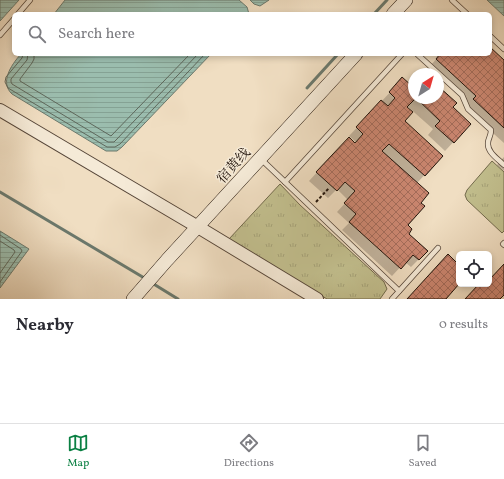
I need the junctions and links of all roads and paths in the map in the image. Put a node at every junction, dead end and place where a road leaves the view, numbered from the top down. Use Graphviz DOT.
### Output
graph roads {
  1 [pos="30,0"];
  2 [pos="406,0"];
  3 [pos="452,0"];
  4 [pos="20,12"];
  5 [pos="395,12"];
  6 [pos="465,12"];
  7 [pos="12,21"];
  8 [pos="0,35"];
  9 [pos="492,38"];
  10 [pos="504,49"];
  11 [pos="354,56"];
  12 [pos="400,56"];
  13 [pos="419,56"];
  14 [pos="0,110"];
  15 [pos="260,159"];
  16 [pos="504,165"];
  17 [pos="285,182"];
  18 [pos="329,188"];
  19 [pos="311,207"];
  20 [pos="198,227"];
  21 [pos="438,248"];
  22 [pos="399,291"];
  23 [pos="135,297"];
  24 [pos="317,299"];
  25 [pos="392,299"];
  1 -- 4 [label="lane"];
  2 -- 5 [label="main road"];
  3 -- 6 [label="lane"];
  7 -- 8 [label="lane"];
  9 -- 10 [label="lane"];
  11 -- 15 [label="main road, 宿黄线"];
  12 -- 17 [label="lane"];
  13 -- 16 [label="lane"];
  14 -- 20 [label="street"];
  15 -- 17 [label="lane"];
  15 -- 20 [label="main road, 宿黄线"];
  17 -- 19 [label="lane"];
  18 -- 19 [label="path"];
  19 -- 22 [label="lane"];
  20 -- 23 [label="main road, 宿黄线"];
  20 -- 24 [label="street"];
  21 -- 22 [label="lane"];
  22 -- 25 [label="lane"];
}
